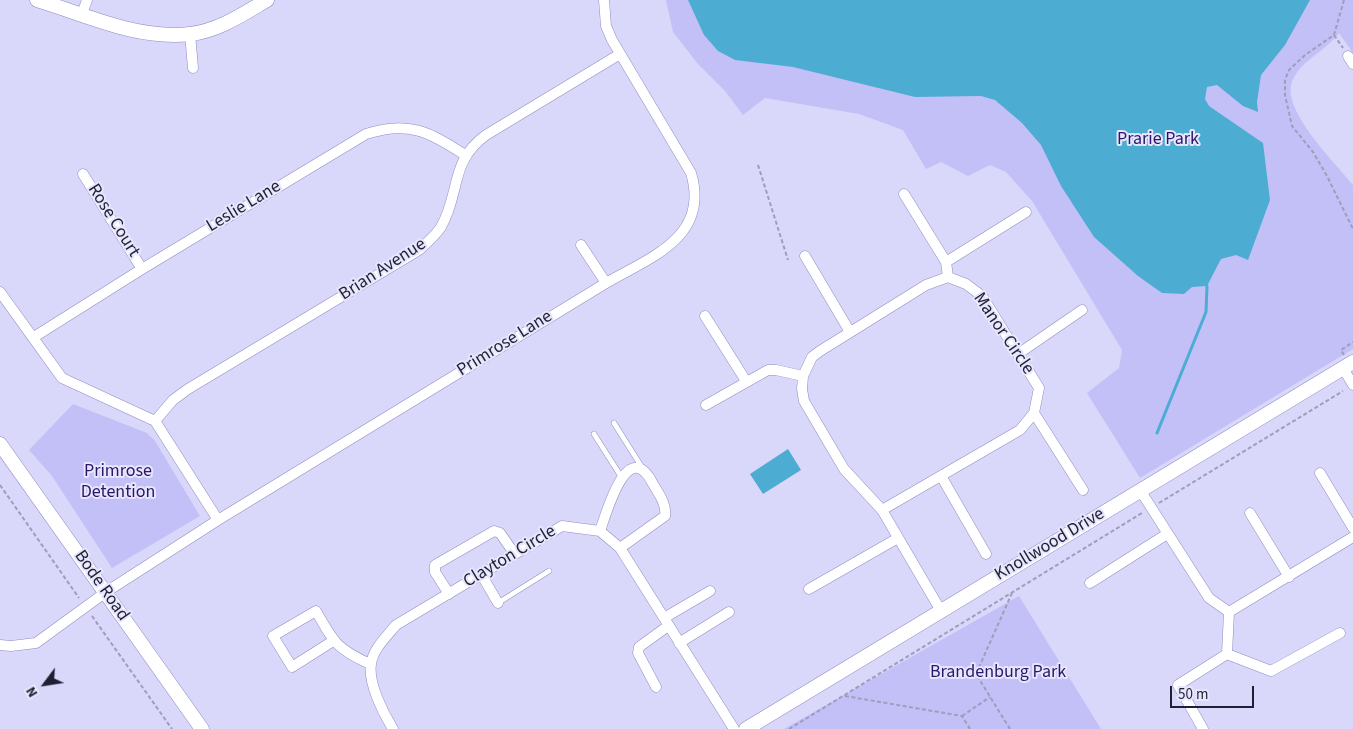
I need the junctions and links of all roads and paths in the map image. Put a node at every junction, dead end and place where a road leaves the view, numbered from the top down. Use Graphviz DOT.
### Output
graph roads {
  1 [pos="37,0"];
  2 [pos="87,0"];
  3 [pos="267,0"];
  4 [pos="604,0"];
  5 [pos="1344,0"];
  6 [pos="82,14"];
  7 [pos="190,34"];
  8 [pos="1334,35"];
  9 [pos="620,54"];
  10 [pos="1351,60"];
  11 [pos="193,68"];
  12 [pos="465,154"];
  13 [pos="758,165"];
  14 [pos="83,174"];
  15 [pos="904,194"];
  16 [pos="1026,212"];
  17 [pos="1353,229"];
  18 [pos="581,245"];
  19 [pos="805,256"];
  20 [pos="788,260"];
  21 [pos="946,262"];
  22 [pos="142,269"];
  23 [pos="948,277"];
  24 [pos="606,282"];
  25 [pos="0,292"];
  26 [pos="1082,310"];
  27 [pos="705,316"];
  28 [pos="850,332"];
  29 [pos="34,337"];
  30 [pos="1353,342"];
  31 [pos="1018,354"];
  32 [pos="1347,362"];
  33 [pos="803,376"];
  34 [pos="746,381"];
  35 [pos="1349,387"];
  36 [pos="706,405"];
  37 [pos="1034,413"];
  38 [pos="155,421"];
  39 [pos="614,423"];
  40 [pos="594,434"];
  41 [pos="0,444"];
  42 [pos="643,469"];
  43 [pos="1320,473"];
  44 [pos="941,476"];
  45 [pos="622,478"];
  46 [pos="1083,490"];
  47 [pos="1140,490"];
  48 [pos="1151,508"];
  49 [pos="882,510"];
  50 [pos="1250,513"];
  51 [pos="218,520"];
  52 [pos="1353,528"];
  53 [pos="600,531"];
  54 [pos="1167,534"];
  55 [pos="1353,537"];
  56 [pos="898,538"];
  57 [pos="620,548"];
  58 [pos="514,553"];
  59 [pos="986,554"];
  60 [pos="549,571"];
  61 [pos="481,574"];
  62 [pos="1289,577"];
  63 [pos="1090,583"];
  64 [pos="809,589"];
  65 [pos="710,591"];
  66 [pos="1013,591"];
  67 [pos="106,592"];
  68 [pos="449,594"];
  69 [pos="498,603"];
  70 [pos="942,611"];
  71 [pos="729,612"];
  72 [pos="1229,612"];
  73 [pos="666,622"];
  74 [pos="1340,633"];
  75 [pos="333,641"];
  76 [pos="679,643"];
  77 [pos="0,645"];
  78 [pos="1227,654"];
  79 [pos="370,664"];
  80 [pos="656,687"];
  81 [pos="845,696"];
  82 [pos="990,697"];
  83 [pos="962,716"];
  84 [pos="202,729"];
  85 [pos="393,729"];
  86 [pos="734,729"];
  87 [pos="746,729"];
  88 [pos="790,729"];
  89 [pos="970,729"];
  90 [pos="1010,729"];
  91 [pos="1203,729"];
  1 -- 6 [label="street"];
  2 -- 6 [label="street"];
  3 -- 7 [label="street"];
  4 -- 9 [label="street, Primrose Lane"];
  5 -- 8 [label="path"];
  6 -- 7 [label="street"];
  7 -- 11 [label="street"];
  8 -- 10 [label="path"];
  8 -- 17 [label="path"];
  9 -- 12 [label="street"];
  9 -- 24 [label="street, Primrose Lane"];
  12 -- 22 [label="street, Leslie Lane"];
  12 -- 38 [label="street, Brian Avenue"];
  13 -- 20 [label="path"];
  14 -- 22 [label="street, Rose Court"];
  15 -- 21 [label="street"];
  16 -- 21 [label="street"];
  18 -- 24 [label="street"];
  19 -- 28 [label="street"];
  21 -- 23 [label="street"];
  22 -- 29 [label="street, Leslie Lane"];
  23 -- 28 [label="street"];
  23 -- 31 [label="street, Manor Circle"];
  24 -- 51 [label="street, Primrose Lane"];
  25 -- 29 [label="street"];
  26 -- 31 [label="street"];
  27 -- 34 [label="street"];
  28 -- 33 [label="street"];
  29 -- 38 [label="street"];
  30 -- 32 [label="path"];
  31 -- 37 [label="street, Manor Circle"];
  32 -- 35 [label="street"];
  32 -- 47 [label="street, Knollwood Drive"];
  33 -- 34 [label="street"];
  33 -- 49 [label="street"];
  34 -- 36 [label="street"];
  35 -- 48 [label="path"];
  37 -- 44 [label="street"];
  37 -- 46 [label="street"];
  38 -- 51 [label="street"];
  39 -- 42 [label="lane"];
  40 -- 45 [label="lane"];
  41 -- 67 [label="street, Bode Road"];
  42 -- 45 [label="street"];
  42 -- 57 [label="street"];
  43 -- 52 [label="street"];
  44 -- 49 [label="street"];
  44 -- 59 [label="street"];
  45 -- 53 [label="street"];
  47 -- 48 [label="street"];
  47 -- 70 [label="street, Knollwood Drive"];
  48 -- 54 [label="street"];
  48 -- 66 [label="path"];
  49 -- 56 [label="street"];
  50 -- 62 [label="street"];
  51 -- 67 [label="street, Primrose Lane"];
  53 -- 57 [label="street"];
  53 -- 58 [label="street, Clayton Circle"];
  54 -- 63 [label="street"];
  54 -- 72 [label="street"];
  55 -- 62 [label="street"];
  56 -- 64 [label="street"];
  56 -- 70 [label="street"];
  57 -- 73 [label="street"];
  58 -- 61 [label="street, Clayton Circle"];
  58 -- 68 [label="street"];
  60 -- 69 [label="lane"];
  61 -- 68 [label="street, Clayton Circle"];
  61 -- 69 [label="street"];
  62 -- 72 [label="street"];
  65 -- 73 [label="street"];
  66 -- 81 [label="path"];
  66 -- 82 [label="path"];
  67 -- 77 [label="street, Primrose Lane"];
  67 -- 84 [label="street, Bode Road"];
  68 -- 79 [label="street, Clayton Circle"];
  70 -- 87 [label="street, Knollwood Drive"];
  71 -- 76 [label="street"];
  72 -- 78 [label="street"];
  73 -- 76 [label="street"];
  73 -- 80 [label="street"];
  74 -- 78 [label="street"];
  75 -- 75 [label="street"];
  75 -- 79 [label="street"];
  76 -- 86 [label="street"];
  78 -- 91 [label="street"];
  79 -- 85 [label="street"];
  81 -- 83 [label="path"];
  81 -- 88 [label="path"];
  82 -- 83 [label="path"];
  82 -- 90 [label="path"];
  83 -- 89 [label="path"];
}
